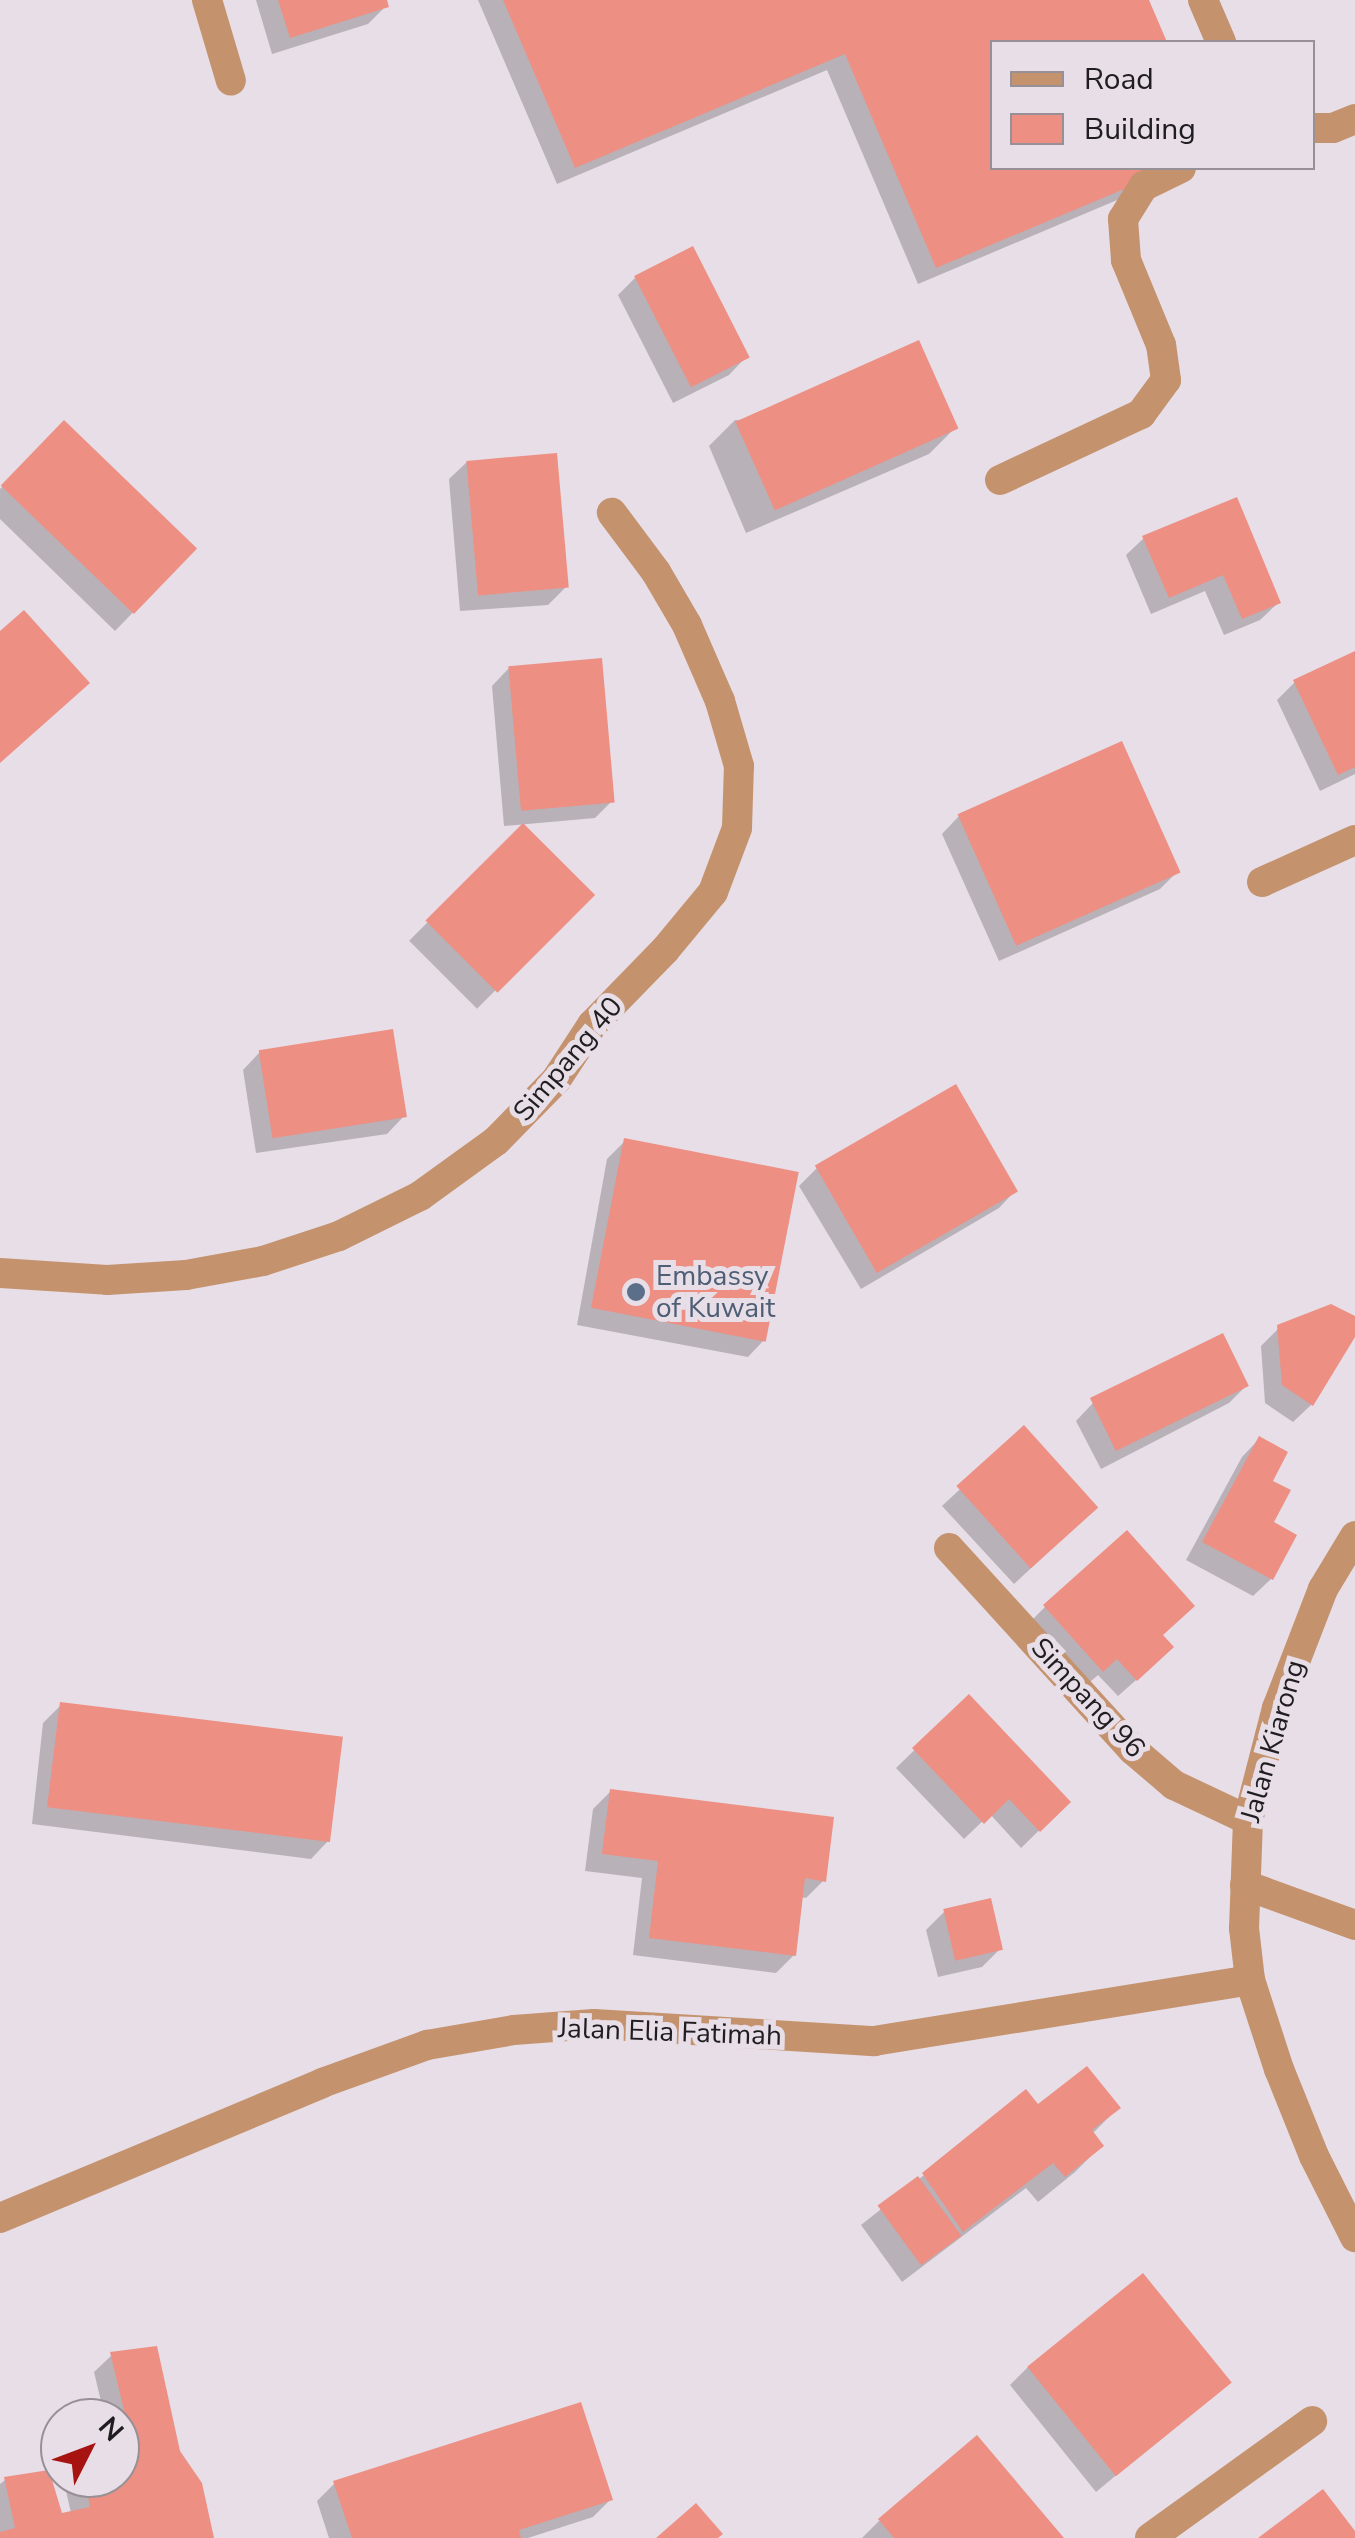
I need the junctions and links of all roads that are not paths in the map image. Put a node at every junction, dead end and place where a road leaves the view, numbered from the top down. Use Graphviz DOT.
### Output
graph roads {
  1 [pos="207,0"];
  2 [pos="1203,0"];
  3 [pos="1220,40"];
  4 [pos="231,81"];
  5 [pos="1355,119"];
  6 [pos="1315,128"];
  7 [pos="1178,170"];
  8 [pos="1000,480"];
  9 [pos="612,513"];
  10 [pos="1355,840"];
  11 [pos="1262,882"];
  12 [pos="0,1273"];
  13 [pos="1355,1536"];
  14 [pos="950,1548"];
  15 [pos="1248,1820"];
  16 [pos="1245,1886"];
  17 [pos="1355,1924"];
  18 [pos="1250,1980"];
  19 [pos="0,2218"];
  20 [pos="1355,2237"];
  21 [pos="1312,2422"];
  22 [pos="1150,2538"];
  1 -- 4 [label="street"];
  2 -- 3 [label="street"];
  5 -- 6 [label="street"];
  7 -- 8 [label="street"];
  9 -- 12 [label="street, Simpang 40"];
  10 -- 11 [label="street"];
  13 -- 15 [label="street, Jalan Kiarong"];
  14 -- 15 [label="street, Simpang 96"];
  15 -- 16 [label="street, Jalan Kiarong"];
  16 -- 17 [label="street"];
  16 -- 18 [label="street, Jalan Kiarong"];
  18 -- 19 [label="street, Jalan Elia Fatimah"];
  18 -- 20 [label="street, Jalan Kiarong"];
  21 -- 22 [label="street"];
}
